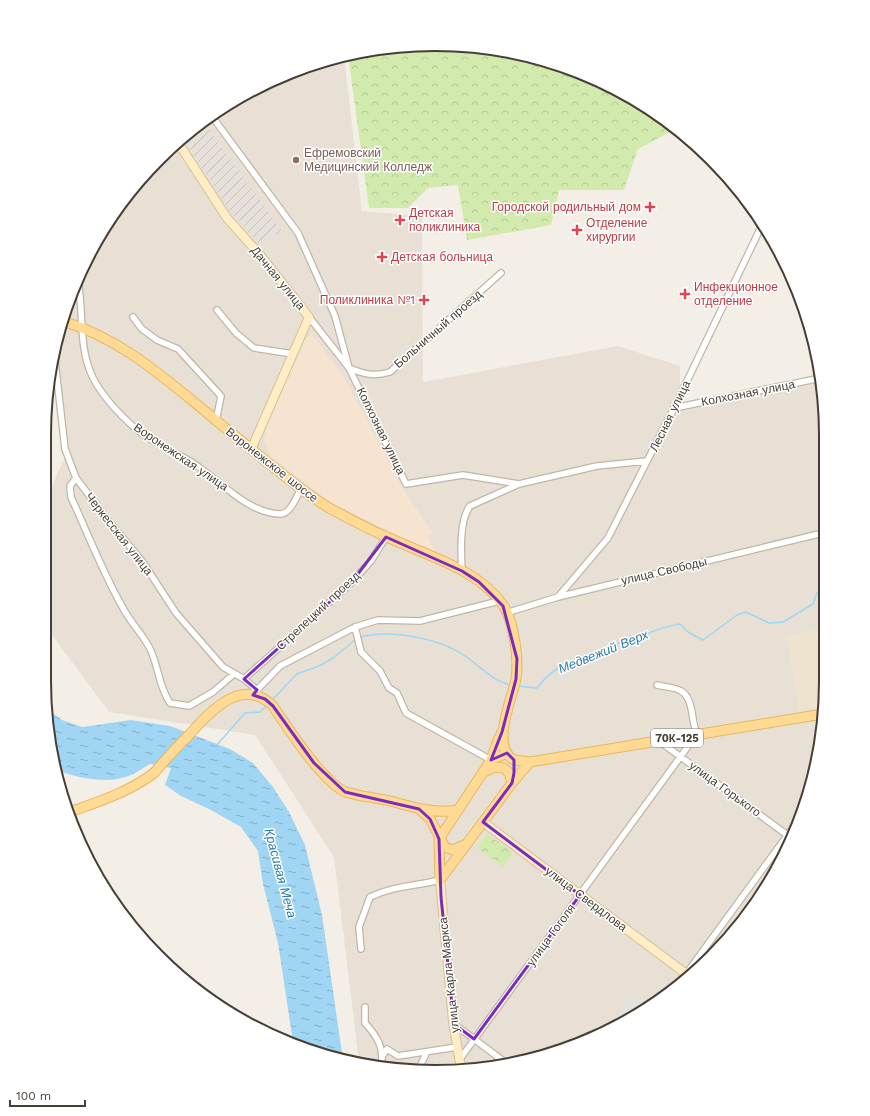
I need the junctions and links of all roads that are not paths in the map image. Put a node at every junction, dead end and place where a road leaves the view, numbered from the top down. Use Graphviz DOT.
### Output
graph roads {
  1 [pos="215,121"];
  2 [pos="181,147"];
  3 [pos="760,230"];
  4 [pos="501,273"];
  5 [pos="80,289"];
  6 [pos="217,310"];
  7 [pos="133,317"];
  8 [pos="309,317"];
  9 [pos="68,323"];
  10 [pos="81,327"];
  11 [pos="293,354"];
  12 [pos="349,368"];
  13 [pos="56,371"];
  14 [pos="815,379"];
  15 [pos="674,408"];
  16 [pos="216,421"];
  17 [pos="252,450"];
  18 [pos="647,461"];
  19 [pos="76,478"];
  20 [pos="519,484"];
  21 [pos="301,489"];
  22 [pos="819,535"];
  23 [pos="386,537"];
  24 [pos="462,571"];
  25 [pos="558,597"];
  26 [pos="499,601"];
  27 [pos="506,614"];
  28 [pos="355,626"];
  29 [pos="234,674"];
  30 [pos="244,679"];
  31 [pos="657,685"];
  32 [pos="255,693"];
  33 [pos="817,715"];
  34 [pos="503,732"];
  35 [pos="697,734"];
  36 [pos="659,741"];
  37 [pos="507,753"];
  38 [pos="681,756"];
  39 [pos="491,760"];
  40 [pos="514,760"];
  41 [pos="530,762"];
  42 [pos="484,772"];
  43 [pos="512,782"];
  44 [pos="418,809"];
  45 [pos="458,810"];
  46 [pos="74,811"];
  47 [pos="483,822"];
  48 [pos="787,834"];
  49 [pos="439,839"];
  50 [pos="467,844"];
  51 [pos="781,847"];
  52 [pos="440,880"];
  53 [pos="580,895"];
  54 [pos="361,949"];
  55 [pos="698,961"];
  56 [pos="685,973"];
  57 [pos="365,1007"];
  58 [pos="454,1024"];
  59 [pos="474,1039"];
  60 [pos="457,1047"];
  61 [pos="427,1052"];
  62 [pos="383,1055"];
  63 [pos="460,1059"];
  64 [pos="501,1059"];
  65 [pos="382,1061"];
  66 [pos="422,1064"];
  67 [pos="460,1064"];
  1 -- 12 [label="street"];
  2 -- 8 [label="main road, Дачная улица"];
  3 -- 15 [label="street, Лесная улица"];
  4 -- 12 [label="street, Больничный проезд"];
  5 -- 10 [label="street"];
  6 -- 11 [label="street"];
  7 -- 16 [label="street"];
  8 -- 11 [label="main road, Дачная улица"];
  8 -- 12 [label="street, Колхозная улица"];
  9 -- 10 [label="main road, Воронежское шоссе"];
  10 -- 16 [label="main road, Воронежское шоссе"];
  10 -- 21 [label="street, Воронежская улица"];
  11 -- 17 [label="main road, Дачная улица"];
  12 -- 20 [label="street, Колхозная улица"];
  13 -- 19 [label="street, Черкесская улица"];
  14 -- 15 [label="street, Колхозная улица"];
  15 -- 18 [label="street, Лесная улица"];
  16 -- 17 [label="main road, Воронежское шоссе"];
  17 -- 21 [label="main road, Воронежское шоссе"];
  18 -- 20 [label="street, Колхозная улица"];
  18 -- 25 [label="street, Лесная улица"];
  19 -- 29 [label="street, Черкесская улица"];
  19 -- 29 [label="street"];
  20 -- 24 [label="street"];
  21 -- 23 [label="main road, Воронежское шоссе"];
  22 -- 25 [label="street, улица Свободы"];
  23 -- 24 [label="main road, Воронежское шоссе"];
  23 -- 30 [label="street, Стрелецкий проезд"];
  24 -- 26 [label="main road, Воронежское шоссе"];
  25 -- 27 [label="street, улица Свободы"];
  26 -- 27 [label="main road, Воронежское шоссе"];
  26 -- 28 [label="street"];
  27 -- 34 [label="main road, Воронежское шоссе"];
  28 -- 32 [label="street"];
  28 -- 39 [label="street"];
  29 -- 30 [label="street, Черкесская улица"];
  30 -- 32 [label="street, Черкесская улица"];
  31 -- 35 [label="street"];
  32 -- 44 [label="main road"];
  32 -- 46 [label="main road"];
  33 -- 35 [label="main road, 70К-125"];
  34 -- 37 [label="main road"];
  34 -- 39 [label="main road, Воронежское шоссе"];
  35 -- 36 [label="main road, 70К-125"];
  35 -- 38 [label="street, улица Гоголя"];
  36 -- 38 [label="street, улица Горького"];
  36 -- 41 [label="main road, 70К-125"];
  37 -- 39 [label="main road"];
  37 -- 40 [label="main road"];
  38 -- 48 [label="street, улица Горького"];
  38 -- 53 [label="street, улица Гоголя"];
  39 -- 42 [label="main road, Воронежское шоссе"];
  40 -- 41 [label="main road"];
  40 -- 43 [label="main road"];
  41 -- 43 [label="main road"];
  42 -- 43 [label="main road"];
  42 -- 45 [label="main road, Воронежское шоссе"];
  43 -- 47 [label="main road"];
  44 -- 45 [label="main road"];
  44 -- 49 [label="main road"];
  45 -- 49 [label="main road, Воронежское шоссе"];
  47 -- 50 [label="main road"];
  47 -- 53 [label="main road, улица Свердлова"];
  49 -- 50 [label="main road"];
  49 -- 52 [label="main road"];
  50 -- 52 [label="main road"];
  51 -- 55 [label="street"];
  52 -- 54 [label="street"];
  52 -- 58 [label="main road, улица Карла Маркса"];
  53 -- 56 [label="main road, улица Свердлова"];
  53 -- 59 [label="street, улица Гоголя"];
  57 -- 62 [label="street"];
  58 -- 59 [label="street"];
  58 -- 60 [label="main road, улица Карла Маркса"];
  59 -- 63 [label="street, улица Гоголя"];
  59 -- 64 [label="street"];
  60 -- 61 [label="street"];
  60 -- 63 [label="main road, улица Карла Маркса"];
  61 -- 62 [label="street"];
  61 -- 66 [label="street"];
  62 -- 65 [label="street"];
  63 -- 67 [label="main road, улица Карла Маркса"];
}
